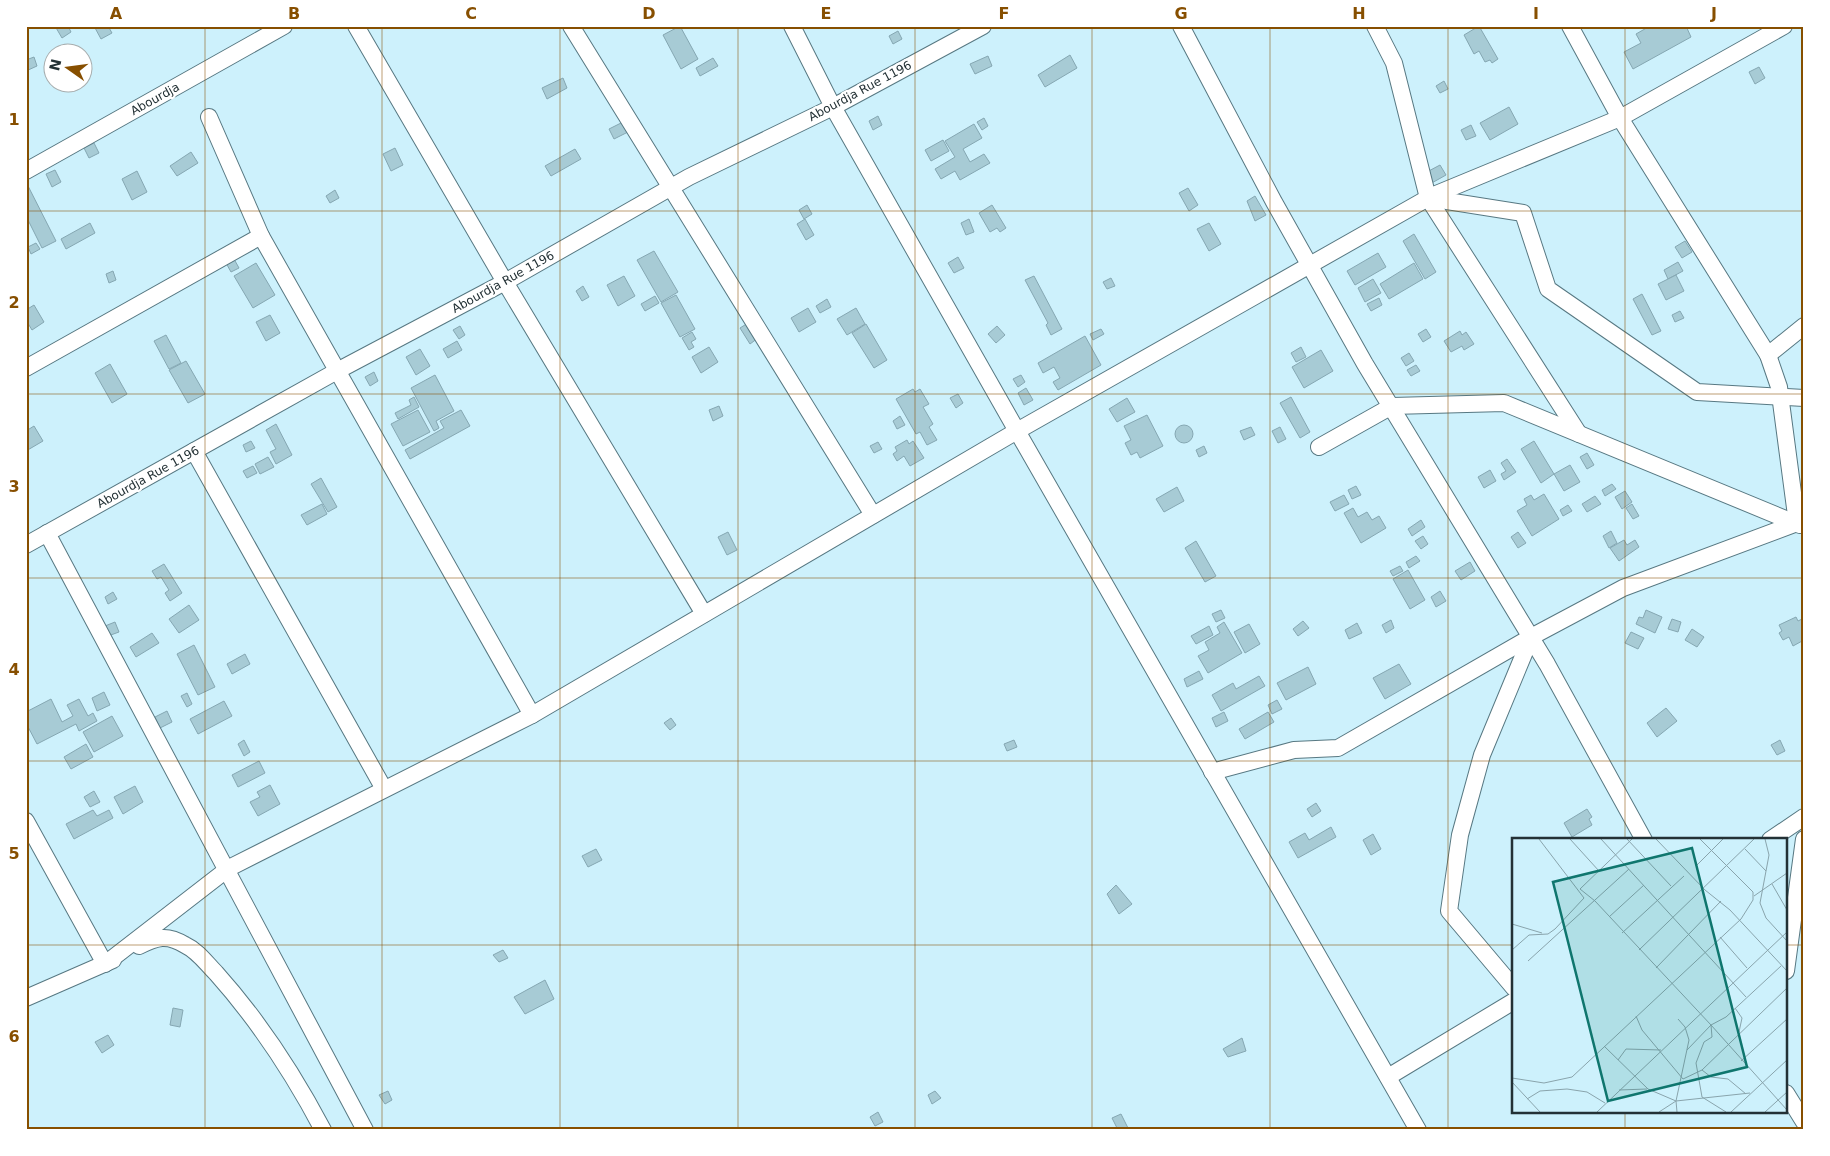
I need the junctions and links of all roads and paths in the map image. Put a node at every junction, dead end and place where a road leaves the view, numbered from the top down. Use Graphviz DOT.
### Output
graph roads {
  1 [pos="284,26"];
  2 [pos="356,26"];
  3 [pos="571,26"];
  4 [pos="792,26"];
  5 [pos="984,26"];
  6 [pos="1181,26"];
  7 [pos="1375,26"];
  8 [pos="1570,26"];
  9 [pos="1774,29"];
  10 [pos="833,106"];
  11 [pos="209,117"];
  12 [pos="1620,118"];
  13 [pos="26,171"];
  14 [pos="671,188"];
  15 [pos="1428,198"];
  16 [pos="261,236"];
  17 [pos="1309,265"];
  18 [pos="505,282"];
  19 [pos="1804,326"];
  20 [pos="1768,355"];
  21 [pos="26,368"];
  22 [pos="337,371"];
  23 [pos="1780,397"];
  24 [pos="1804,398"];
  25 [pos="1392,406"];
  26 [pos="1017,431"];
  27 [pos="1580,434"];
  28 [pos="1319,447"];
  29 [pos="194,451"];
  30 [pos="873,515"];
  31 [pos="1800,525"];
  32 [pos="47,533"];
  33 [pos="26,545"];
  34 [pos="704,614"];
  35 [pos="1531,637"];
  36 [pos="532,715"];
  37 [pos="1212,772"];
  38 [pos="384,789"];
  39 [pos="1804,817"];
  40 [pos="26,821"];
  41 [pos="1643,838"];
  42 [pos="1773,838"];
  43 [pos="1804,839"];
  44 [pos="226,870"];
  45 [pos="1788,955"];
  46 [pos="105,964"];
  47 [pos="1512,986"];
  48 [pos="26,998"];
  49 [pos="1512,1002"];
  50 [pos="1388,1077"];
  51 [pos="1788,1096"];
  52 [pos="1804,1122"];
  53 [pos="323,1130"];
  54 [pos="365,1130"];
  55 [pos="1418,1130"];
  1 -- 13 [label="street, Abourdja"];
  2 -- 18 [label="street"];
  3 -- 14 [label="street"];
  4 -- 10 [label="street"];
  5 -- 10 [label="street, Abourdja Rue 1196"];
  6 -- 17 [label="street"];
  7 -- 15 [label="street"];
  8 -- 12 [label="street"];
  9 -- 12 [label="street"];
  10 -- 14 [label="street, Abourdja Rue 1196"];
  10 -- 26 [label="street"];
  11 -- 16 [label="street"];
  12 -- 15 [label="street"];
  12 -- 20 [label="street"];
  14 -- 18 [label="street, Abourdja Rue 1196"];
  14 -- 30 [label="street"];
  15 -- 17 [label="street"];
  15 -- 23 [label="street"];
  15 -- 27 [label="street"];
  16 -- 21 [label="street"];
  16 -- 22 [label="street"];
  17 -- 25 [label="street"];
  17 -- 26 [label="street"];
  18 -- 22 [label="street, Abourdja Rue 1196"];
  18 -- 34 [label="street"];
  19 -- 20 [label="street"];
  20 -- 23 [label="street"];
  22 -- 29 [label="street, Abourdja Rue 1196"];
  22 -- 36 [label="street"];
  23 -- 24 [label="street"];
  23 -- 31 [label="street"];
  25 -- 27 [label="street"];
  25 -- 28 [label="street"];
  25 -- 35 [label="street"];
  26 -- 30 [label="street"];
  26 -- 37 [label="street"];
  27 -- 31 [label="street"];
  29 -- 32 [label="street, Abourdja Rue 1196"];
  29 -- 38 [label="street"];
  30 -- 34 [label="street"];
  31 -- 35 [label="street"];
  32 -- 33 [label="street, Abourdja Rue 1196"];
  32 -- 44 [label="street"];
  34 -- 36 [label="street"];
  35 -- 37 [label="street"];
  35 -- 41 [label="street"];
  35 -- 47 [label="street"];
  36 -- 38 [label="street"];
  37 -- 50 [label="street"];
  38 -- 44 [label="street"];
  39 -- 42 [label="street"];
  40 -- 46 [label="street"];
  43 -- 45 [label="street"];
  44 -- 46 [label="street"];
  44 -- 54 [label="street"];
  46 -- 48 [label="street"];
  46 -- 53 [label="street"];
  49 -- 50 [label="street"];
  50 -- 55 [label="street"];
  51 -- 52 [label="street"];
}
